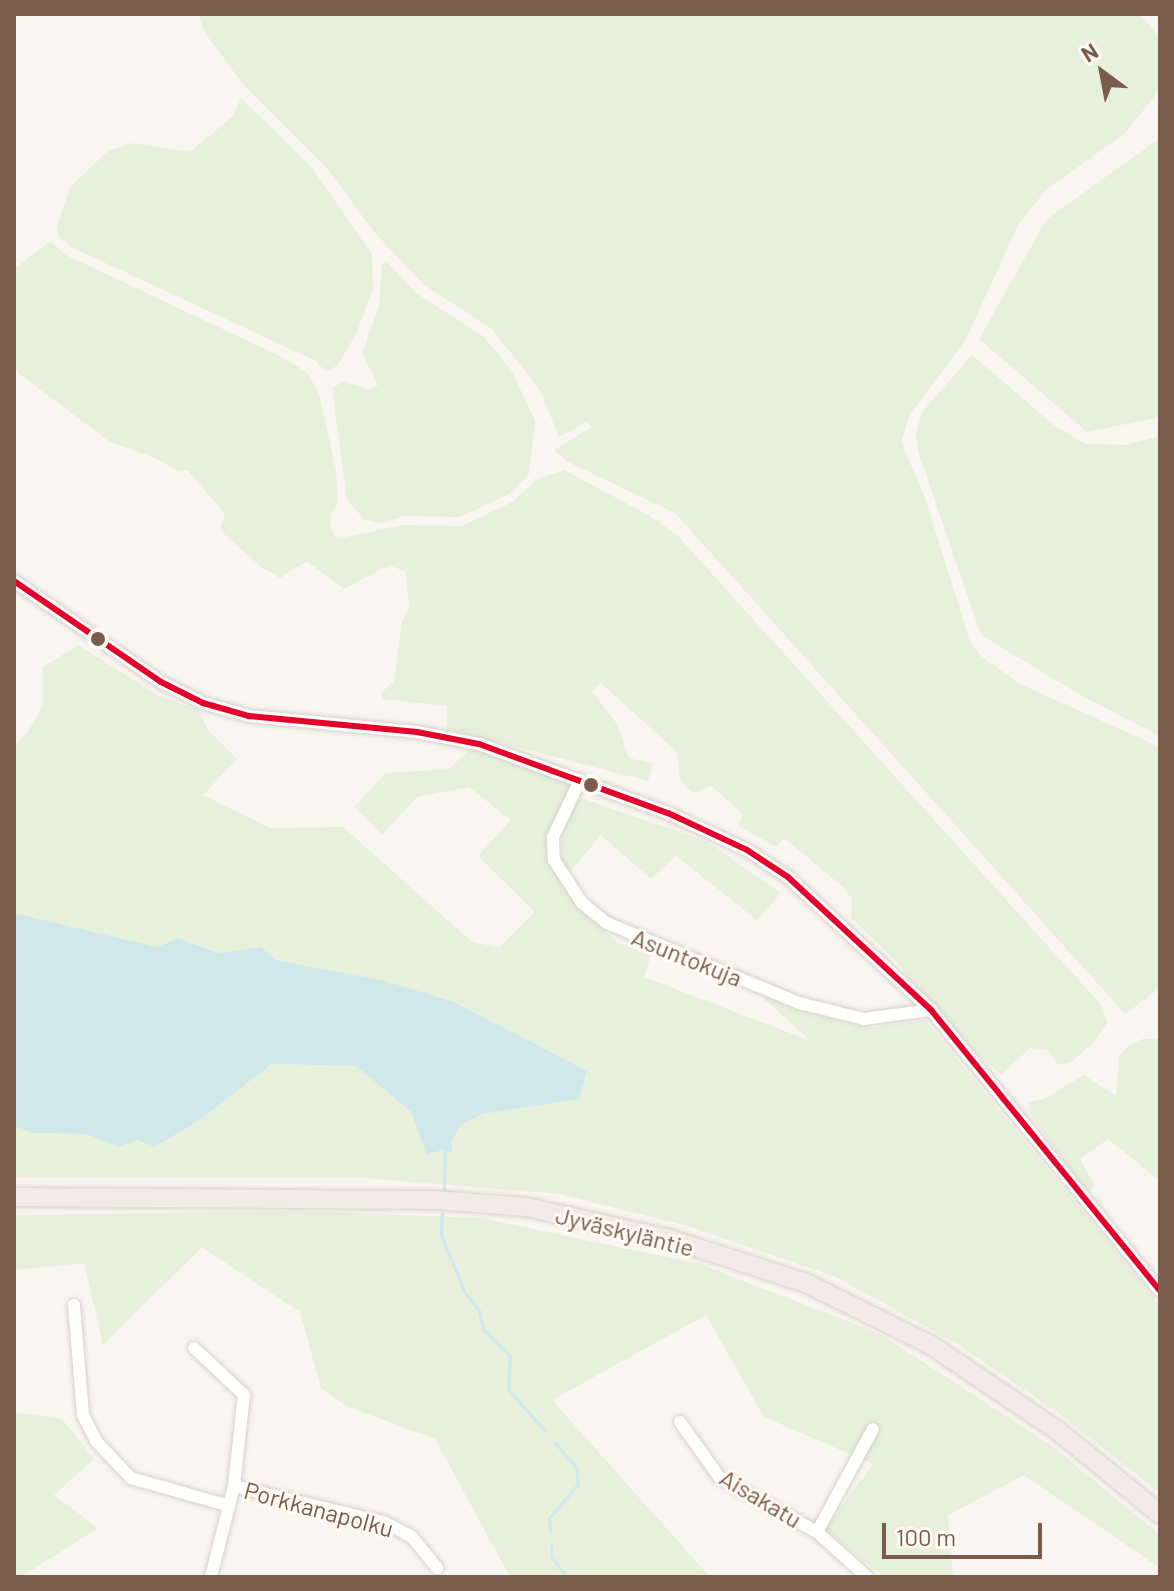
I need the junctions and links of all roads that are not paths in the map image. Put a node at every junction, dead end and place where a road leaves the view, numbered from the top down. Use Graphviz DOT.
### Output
graph roads {
  1 [pos="14,581"];
  2 [pos="580,780"];
  3 [pos="931,1010"];
  4 [pos="14,1197"];
  5 [pos="1160,1291"];
  6 [pos="74,1305"];
  7 [pos="194,1348"];
  8 [pos="680,1422"];
  9 [pos="873,1429"];
  10 [pos="234,1486"];
  11 [pos="229,1506"];
  12 [pos="1160,1514"];
  13 [pos="817,1532"];
  14 [pos="437,1568"];
  15 [pos="211,1577"];
  16 [pos="867,1577"];
  1 -- 2 [label="street"];
  2 -- 3 [label="street"];
  2 -- 3 [label="street, Asuntokuja"];
  3 -- 5 [label="street"];
  4 -- 12 [label="highway, Jyväskyläntie"];
  6 -- 11 [label="street"];
  7 -- 10 [label="street"];
  8 -- 13 [label="street, Aisakatu"];
  9 -- 13 [label="street"];
  10 -- 11 [label="street"];
  10 -- 14 [label="street, Porkkanapolku"];
  11 -- 15 [label="street"];
  13 -- 16 [label="street, Aisakatu"];
}
